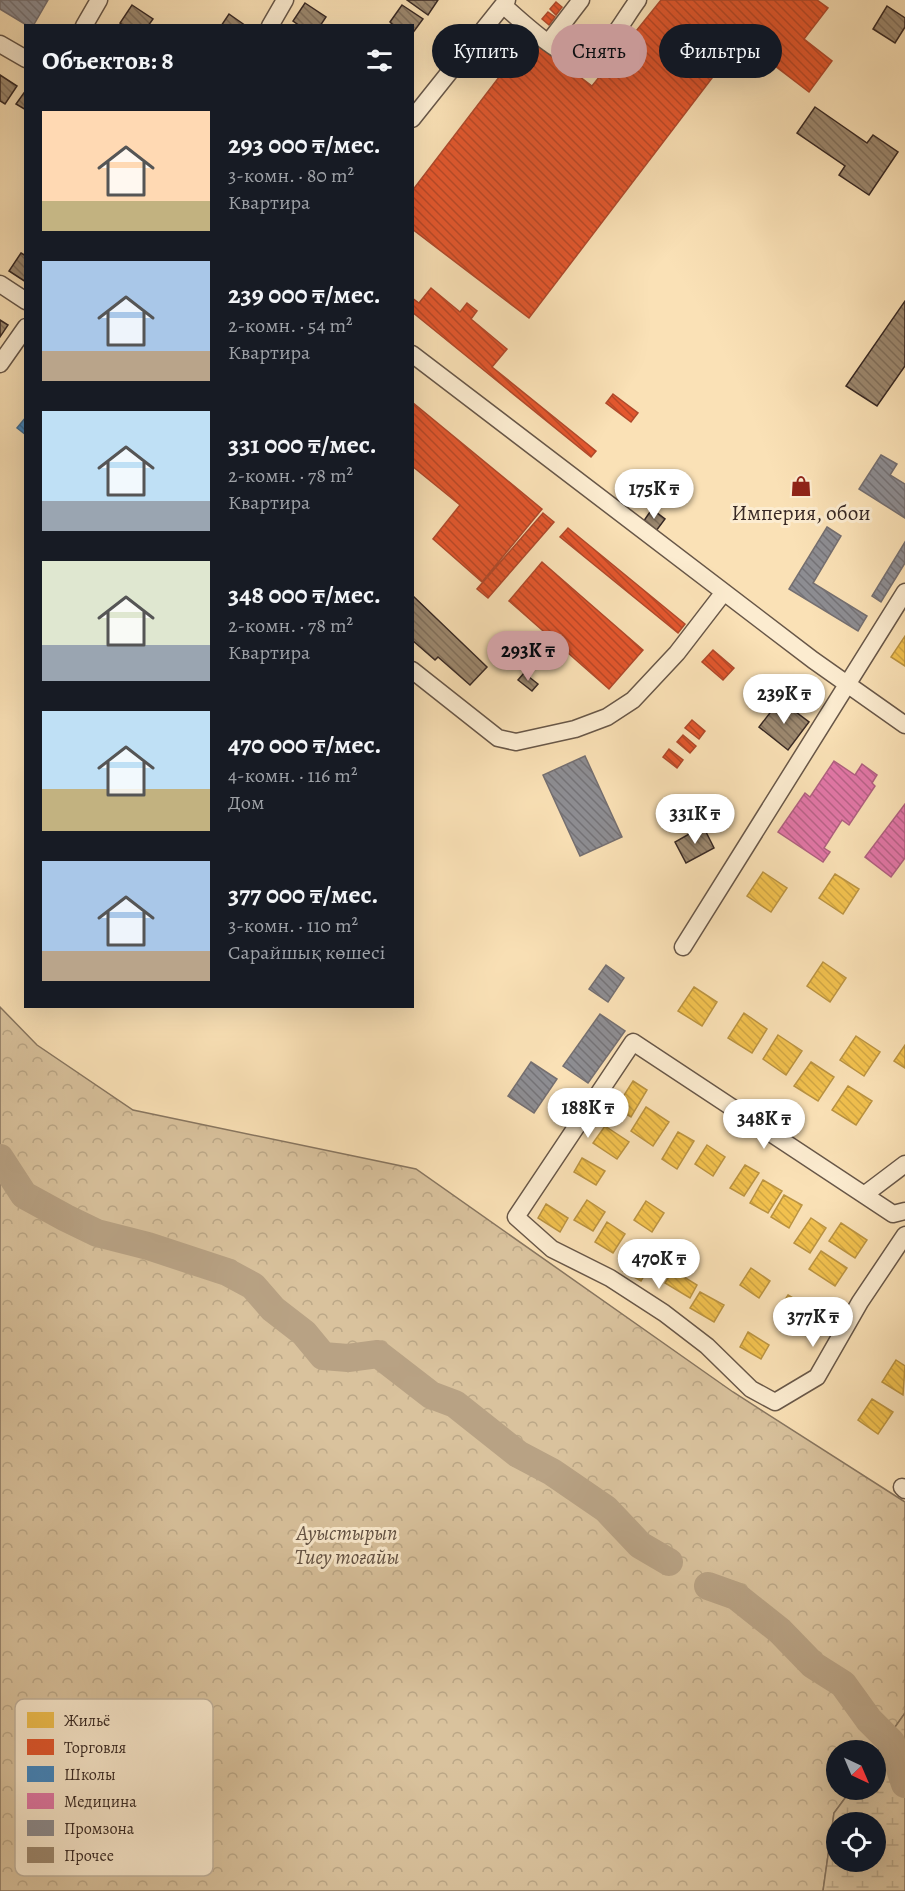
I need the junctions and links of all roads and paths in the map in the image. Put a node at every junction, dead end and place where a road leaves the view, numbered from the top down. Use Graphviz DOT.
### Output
graph roads {
  1 [pos="99,0"];
  2 [pos="285,0"];
  3 [pos="581,0"];
  4 [pos="638,0"];
  5 [pos="505,2"];
  6 [pos="85,24"];
  7 [pos="271,24"];
  8 [pos="548,42"];
  9 [pos="0,44"];
  10 [pos="24,58"];
  11 [pos="414,116"];
  12 [pos="0,284"];
  13 [pos="24,300"];
  14 [pos="24,330"];
  15 [pos="414,356"];
  16 [pos="0,364"];
  17 [pos="905,591"];
  18 [pos="724,592"];
  19 [pos="414,672"];
  20 [pos="847,685"];
  21 [pos="905,725"];
  22 [pos="683,947"];
  23 [pos="905,1164"];
  24 [pos="864,1195"];
  25 [pos="905,1211"];
  26 [pos="905,1235"];
  1 -- 6 [label="street"];
  2 -- 7 [label="street"];
  3 -- 8 [label="street"];
  4 -- 8 [label="street"];
  5 -- 8 [label="street"];
  5 -- 11 [label="street"];
  9 -- 10 [label="street"];
  12 -- 13 [label="street"];
  14 -- 16 [label="street"];
  15 -- 18 [label="street"];
  17 -- 20 [label="street"];
  18 -- 19 [label="street"];
  18 -- 20 [label="street"];
  20 -- 21 [label="street"];
  20 -- 22 [label="street"];
  23 -- 24 [label="street"];
  24 -- 25 [label="street"];
  24 -- 26 [label="street"];
}
